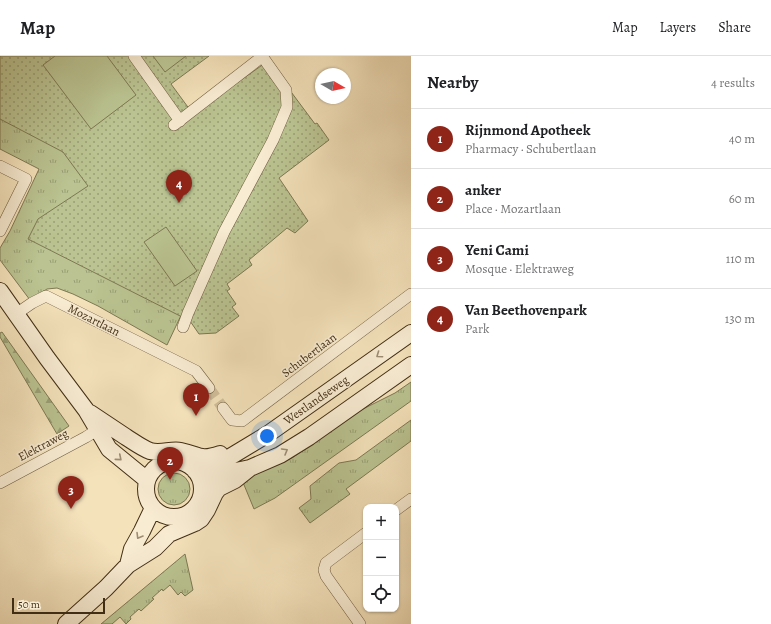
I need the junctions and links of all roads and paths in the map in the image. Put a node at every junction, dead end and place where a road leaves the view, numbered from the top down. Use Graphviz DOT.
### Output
graph roads {
  1 [pos="134,56"];
  2 [pos="262,56"];
  3 [pos="286,74"];
  4 [pos="286,90"];
  5 [pos="0,166"];
  6 [pos="0,231"];
  7 [pos="0,291"];
  8 [pos="411,294"];
  9 [pos="16,314"];
  10 [pos="183,327"];
  11 [pos="411,333"];
  12 [pos="411,365"];
  13 [pos="208,388"];
  14 [pos="223,408"];
  15 [pos="86,410"];
  16 [pos="97,430"];
  17 [pos="244,448"];
  18 [pos="156,467"];
  19 [pos="250,468"];
  20 [pos="199,478"];
  21 [pos="147,480"];
  22 [pos="0,483"];
  23 [pos="411,499"];
  24 [pos="153,508"];
  25 [pos="399,508"];
  26 [pos="169,517"];
  27 [pos="363,535"];
  28 [pos="146,555"];
  29 [pos="128,565"];
  30 [pos="66,624"];
  31 [pos="360,624"];
  1 -- 2 [label="street"];
  2 -- 4 [label="street"];
  3 -- 4 [label="street"];
  4 -- 10 [label="street"];
  5 -- 6 [label="street"];
  7 -- 9 [label="main road"];
  8 -- 14 [label="street, Schubertlaan"];
  9 -- 13 [label="street, Mozartlaan"];
  9 -- 15 [label="main road"];
  11 -- 17 [label="main road, Westlandseweg, one-way"];
  19 -- 12 [label="main road, one-way"];
  15 -- 16 [label="main road"];
  15 -- 17 [label="main road"];
  16 -- 18 [label="main road"];
  16 -- 21 [label="main road, one-way"];
  16 -- 22 [label="street, Elektraweg"];
  17 -- 20 [label="main road, Westlandseweg"];
  18 -- 20 [label="main road"];
  18 -- 21 [label="main road"];
  19 -- 20 [label="main road"];
  19 -- 28 [label="main road"];
  20 -- 26 [label="main road"];
  21 -- 24 [label="main road"];
  23 -- 25 [label="street"];
  24 -- 26 [label="main road"];
  24 -- 29 [label="main road, one-way"];
  26 -- 28 [label="main road"];
  27 -- 31 [label="street"];
  28 -- 29 [label="main road"];
  29 -- 30 [label="main road"];
}
